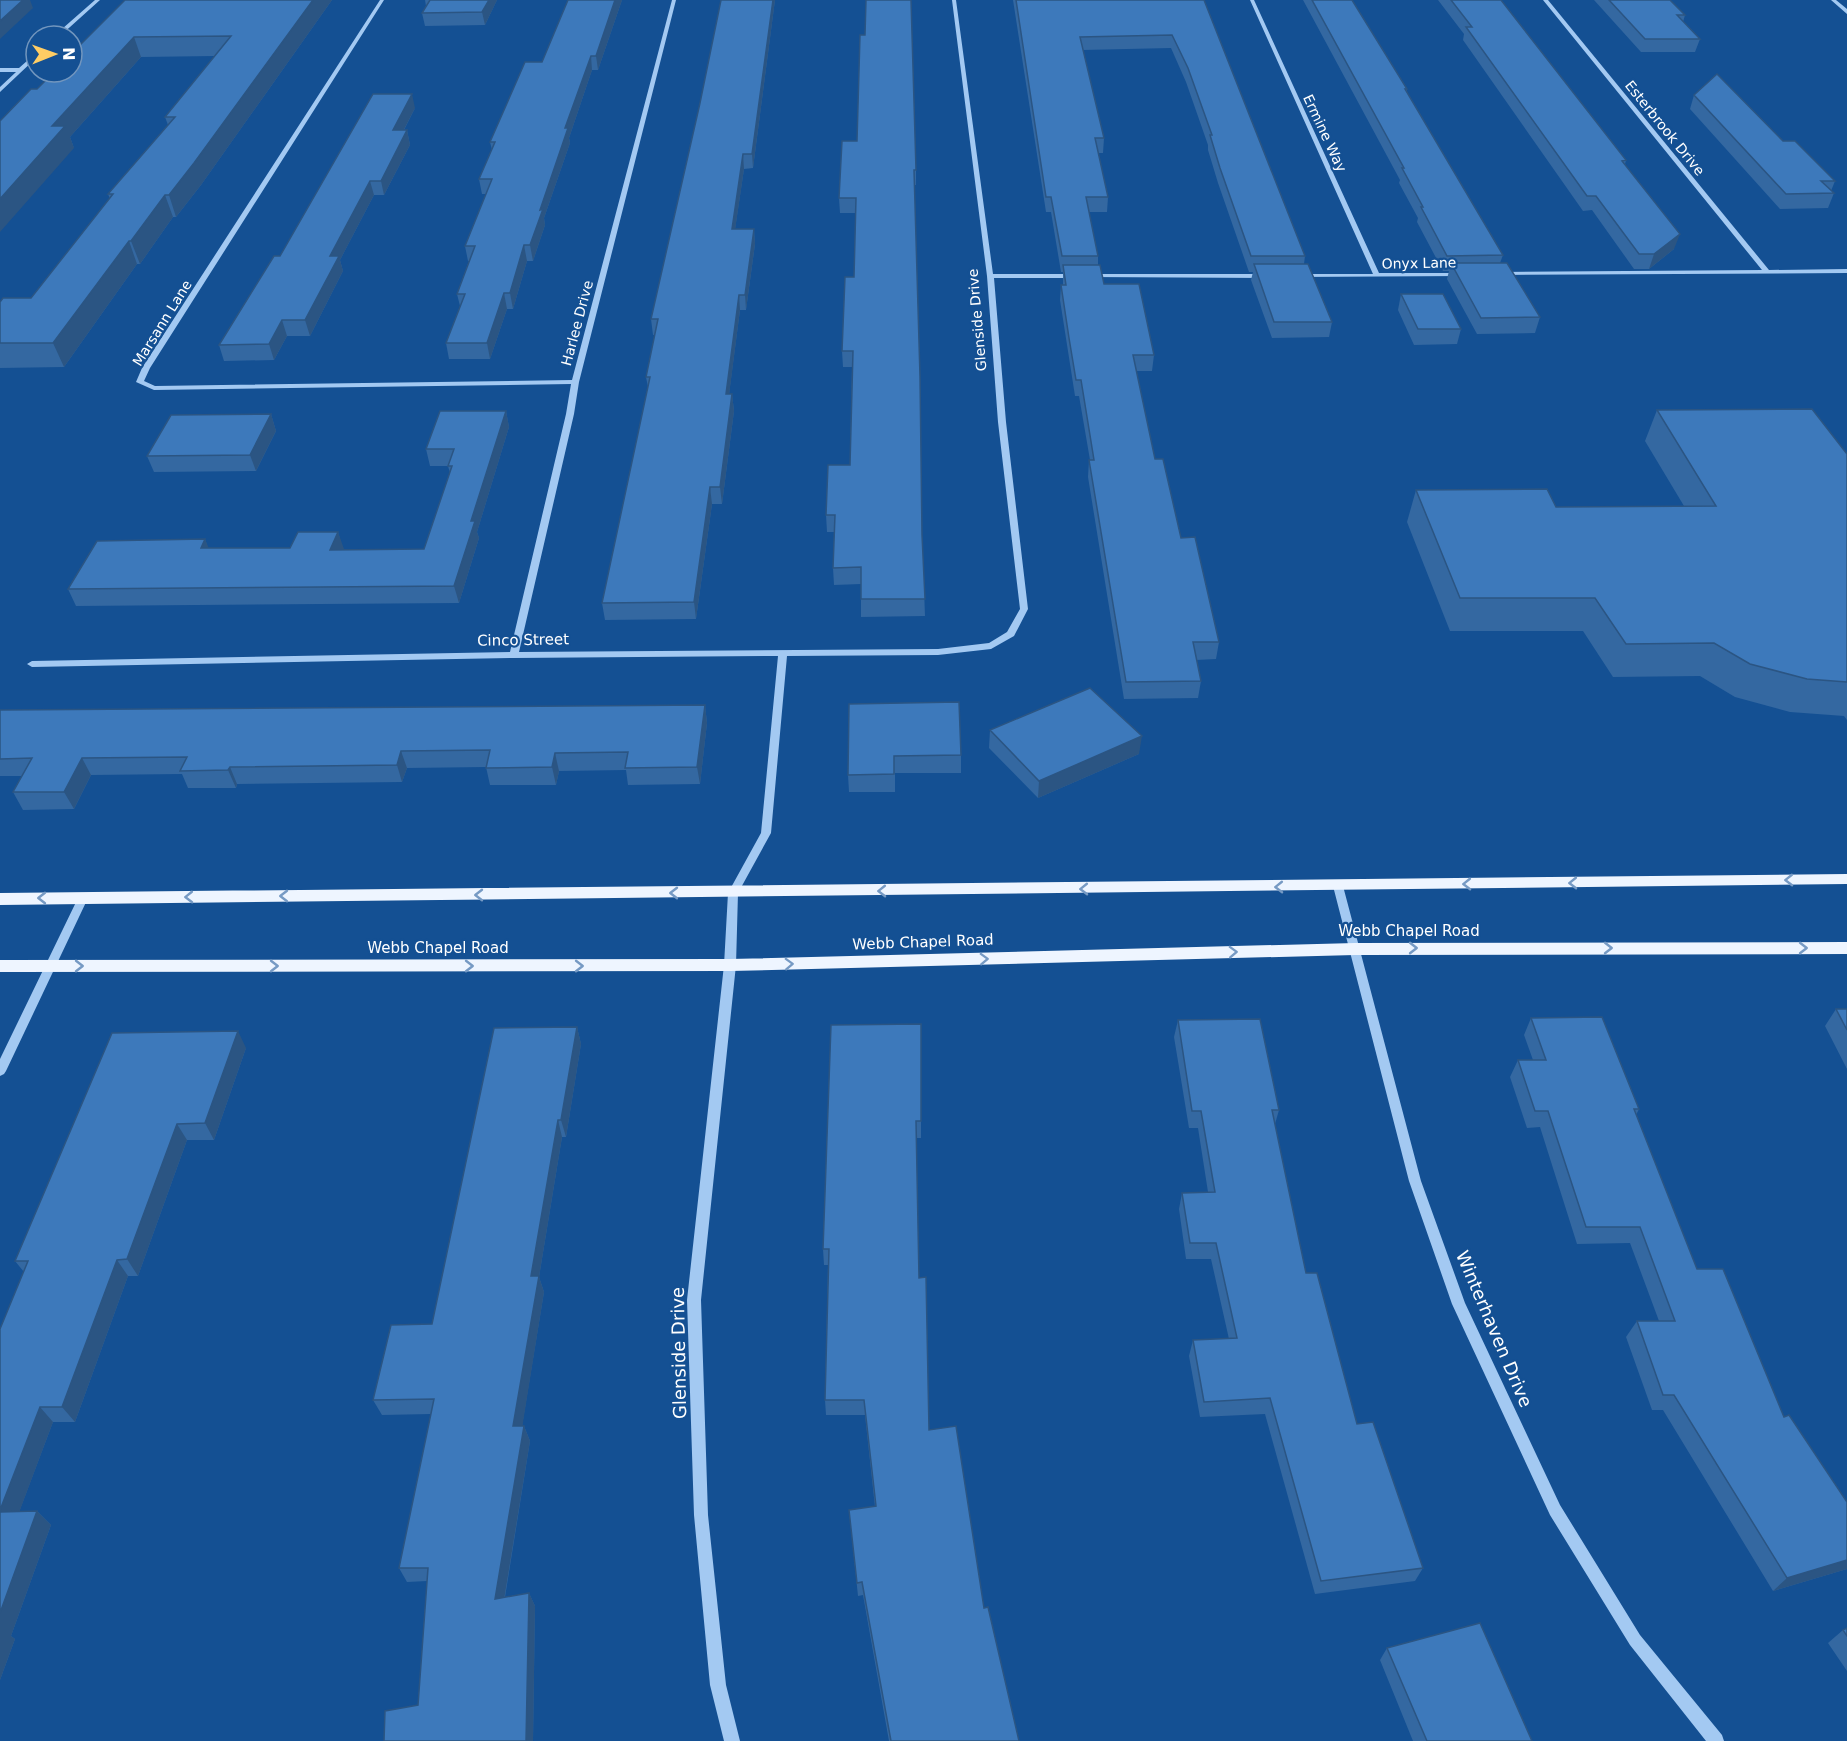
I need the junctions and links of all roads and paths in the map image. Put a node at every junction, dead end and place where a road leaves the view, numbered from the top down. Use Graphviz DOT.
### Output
graph roads {
  1 [pos="98,0"];
  2 [pos="382,0"];
  3 [pos="674,0"];
  4 [pos="954,0"];
  5 [pos="1251,0"];
  6 [pos="1545,0"];
  7 [pos="1833,0"];
  8 [pos="1847,12"];
  9 [pos="71,24"];
  10 [pos="24,66"];
  11 [pos="0,70"];
  12 [pos="20,70"];
  13 [pos="0,82"];
  14 [pos="8,82"];
  15 [pos="0,90"];
  16 [pos="1847,271"];
  17 [pos="1767,272"];
  18 [pos="1496,274"];
  19 [pos="1473,275"];
  20 [pos="990,276"];
  21 [pos="1275,276"];
  22 [pos="1286,276"];
  23 [pos="1377,276"];
  24 [pos="575,382"];
  25 [pos="1011,634"];
  26 [pos="783,654"];
  27 [pos="514,655"];
  28 [pos="32,664"];
  29 [pos="1847,879"];
  30 [pos="1338,886"];
  31 [pos="733,893"];
  32 [pos="83,898"];
  33 [pos="0,899"];
  34 [pos="1847,948"];
  35 [pos="1355,949"];
  36 [pos="0,966"];
  37 [pos="51,966"];
  38 [pos="730,966"];
  39 [pos="0,1071"];
  40 [pos="732,1741"];
  41 [pos="1716,1741"];
  1 -- 9 [label="street"];
  2 -- 24 [label="street, Marsann Lane"];
  3 -- 24 [label="street, Harlee Drive"];
  4 -- 20 [label="street, Glenside Drive"];
  5 -- 23 [label="street, Ermine Way"];
  6 -- 17 [label="street, Esterbrook Drive"];
  7 -- 8 [label="street"];
  10 -- 12 [label="street"];
  11 -- 12 [label="street"];
  12 -- 14 [label="street"];
  13 -- 14 [label="street"];
  14 -- 15 [label="street"];
  16 -- 17 [label="street"];
  17 -- 18 [label="street"];
  19 -- 23 [label="street, Onyx Lane"];
  20 -- 21 [label="street"];
  20 -- 25 [label="street, Glenside Drive"];
  22 -- 23 [label="street, Onyx Lane"];
  24 -- 27 [label="street, Harlee Drive"];
  25 -- 26 [label="street, Cinco Street"];
  26 -- 27 [label="street, Cinco Street"];
  26 -- 31 [label="street"];
  27 -- 28 [label="street, Cinco Street"];
  29 -- 30 [label="main road, one-way"];
  30 -- 31 [label="main road, one-way"];
  30 -- 35 [label="street, Winterhaven Drive"];
  31 -- 32 [label="main road, one-way"];
  31 -- 38 [label="street, Glenside Drive"];
  32 -- 33 [label="main road, one-way"];
  32 -- 37 [label="street"];
  35 -- 34 [label="main road, Webb Chapel Road, one-way"];
  38 -- 35 [label="main road, Webb Chapel Road, one-way"];
  35 -- 41 [label="street, Winterhaven Drive"];
  36 -- 37 [label="main road, Webb Chapel Road"];
  37 -- 38 [label="main road, Webb Chapel Road, one-way"];
  37 -- 39 [label="street"];
  38 -- 40 [label="street, Glenside Drive"];
}
